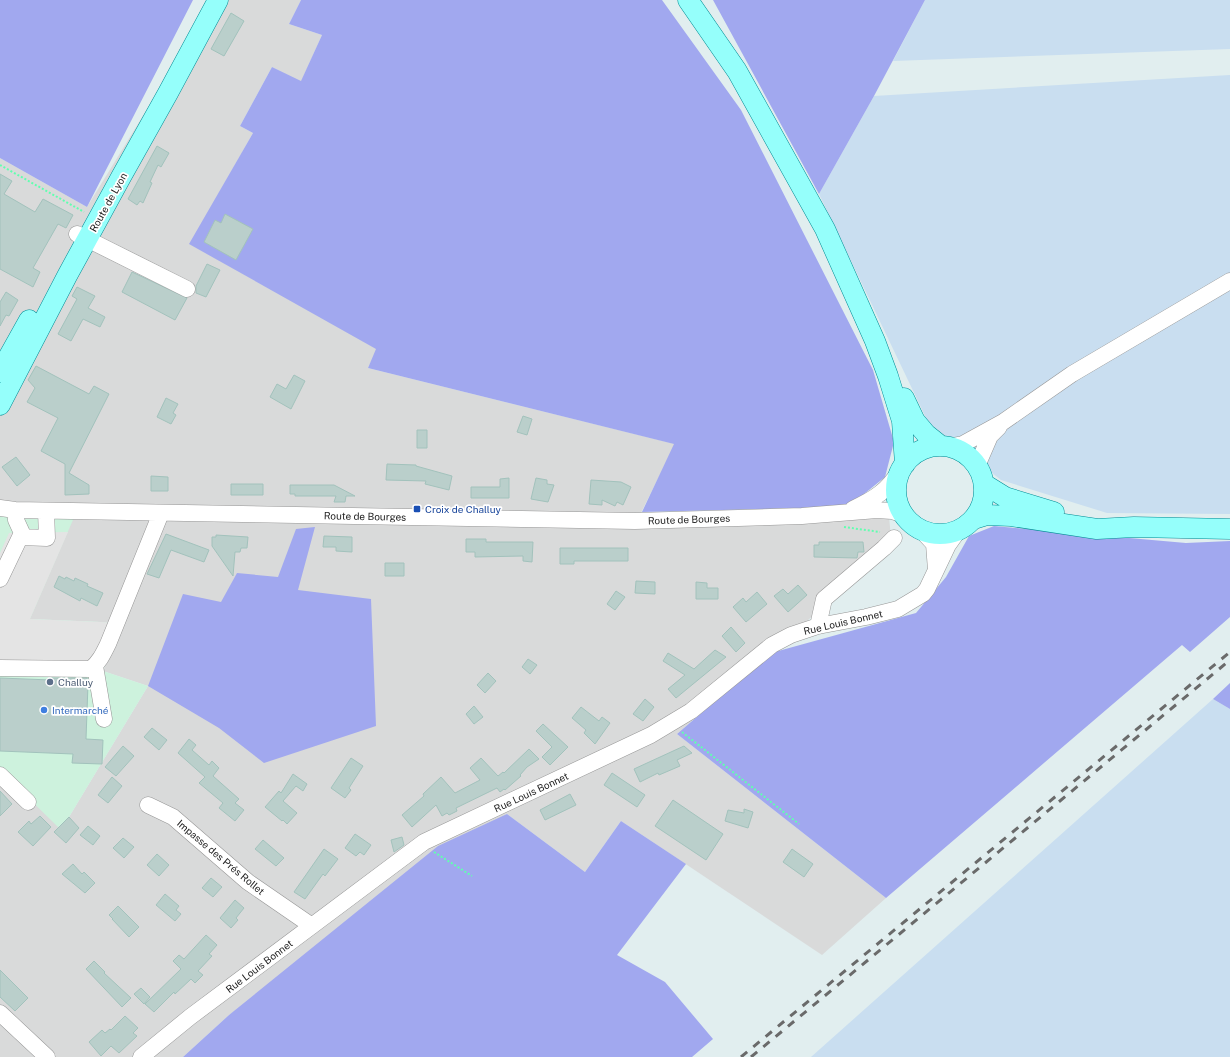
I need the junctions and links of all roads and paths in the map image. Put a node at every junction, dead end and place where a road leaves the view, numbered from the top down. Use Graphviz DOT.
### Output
graph roads {
  1 [pos="206,0"];
  2 [pos="218,0"];
  3 [pos="688,0"];
  4 [pos="0,165"];
  5 [pos="88,215"];
  6 [pos="82,237"];
  7 [pos="1230,281"];
  8 [pos="187,289"];
  9 [pos="875,341"];
  10 [pos="0,372"];
  11 [pos="0,405"];
  12 [pos="1003,422"];
  13 [pos="944,446"];
  14 [pos="903,466"];
  15 [pos="981,475"];
  16 [pos="5,509"];
  17 [pos="46,511"];
  18 [pos="847,512"];
  19 [pos="161,513"];
  20 [pos="902,514"];
  21 [pos="974,519"];
  22 [pos="840,527"];
  23 [pos="1134,527"];
  24 [pos="1230,529"];
  25 [pos="922,531"];
  26 [pos="958,531"];
  27 [pos="21,537"];
  28 [pos="894,538"];
  29 [pos="936,570"];
  30 [pos="0,579"];
  31 [pos="818,626"];
  32 [pos="95,666"];
  33 [pos="0,668"];
  34 [pos="104,719"];
  35 [pos="671,723"];
  36 [pos="0,775"];
  37 [pos="28,802"];
  38 [pos="148,806"];
  39 [pos="799,824"];
  40 [pos="421,844"];
  41 [pos="472,876"];
  42 [pos="312,926"];
  43 [pos="0,1013"];
  44 [pos="47,1057"];
  45 [pos="141,1057"];
  1 -- 5 [label="main road, Route de Lyon"];
  2 -- 6 [label="main road, Route de Lyon"];
  3 -- 9 [label="main road"];
  4 -- 5 [label="path"];
  5 -- 6 [label="main road, Route de Lyon"];
  6 -- 8 [label="street"];
  6 -- 10 [label="main road, Route de Lyon"];
  6 -- 11 [label="main road, Route de Lyon"];
  7 -- 12 [label="street"];
  9 -- 13 [label="main road"];
  9 -- 14 [label="main road"];
  12 -- 13 [label="street"];
  12 -- 15 [label="street"];
  13 -- 14 [label="main road"];
  13 -- 15 [label="main road"];
  14 -- 18 [label="street, Route de Bourges"];
  14 -- 20 [label="main road"];
  15 -- 21 [label="main road"];
  15 -- 23 [label="main road"];
  16 -- 17 [label="street, Route de Bourges"];
  16 -- 27 [label="street"];
  17 -- 19 [label="street, Route de Bourges"];
  17 -- 27 [label="street"];
  18 -- 19 [label="street, Route de Bourges"];
  18 -- 20 [label="street, Route de Bourges"];
  19 -- 32 [label="street"];
  20 -- 25 [label="main road"];
  21 -- 23 [label="main road"];
  21 -- 26 [label="main road"];
  22 -- 28 [label="path"];
  23 -- 24 [label="main road"];
  25 -- 26 [label="main road"];
  25 -- 29 [label="street"];
  26 -- 29 [label="street, Rue Louis Bonnet"];
  27 -- 30 [label="street"];
  28 -- 31 [label="street"];
  29 -- 31 [label="street, Rue Louis Bonnet"];
  31 -- 35 [label="street, Rue Louis Bonnet"];
  32 -- 33 [label="street"];
  32 -- 34 [label="street"];
  35 -- 39 [label="path"];
  35 -- 40 [label="street, Rue Louis Bonnet"];
  36 -- 37 [label="street"];
  38 -- 42 [label="street, Impasse des Prés Rollet"];
  40 -- 41 [label="path"];
  40 -- 42 [label="street, Rue Louis Bonnet"];
  42 -- 45 [label="street, Rue Louis Bonnet"];
  43 -- 44 [label="street"];
}
